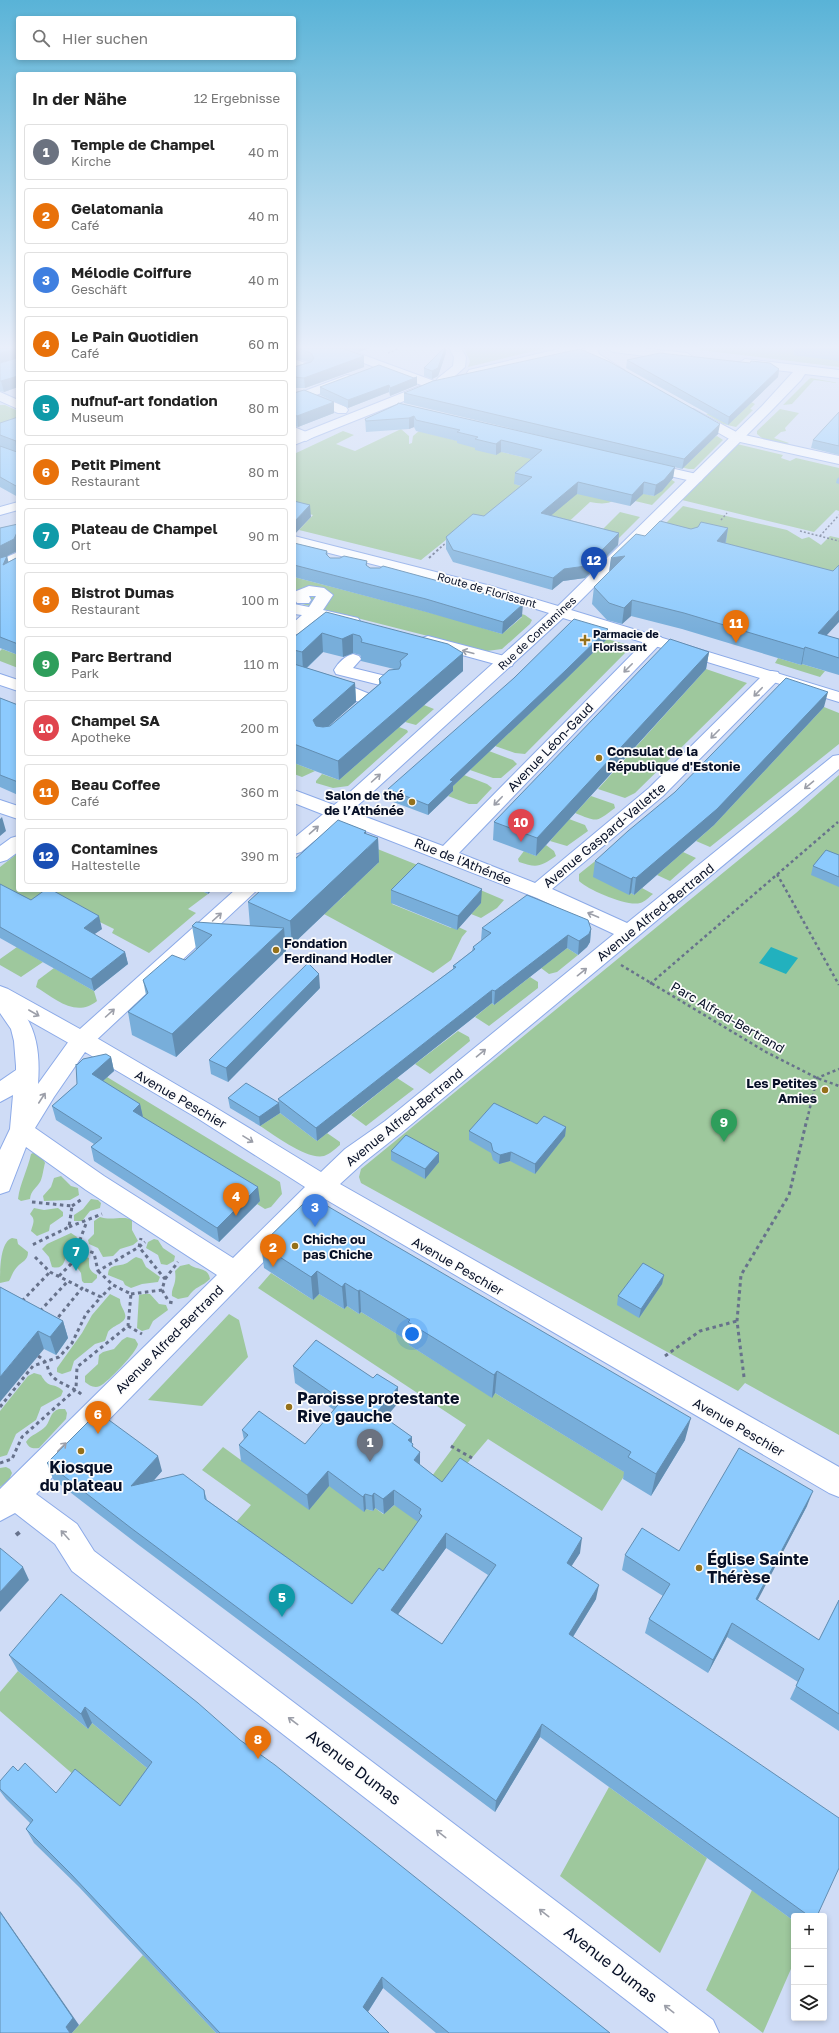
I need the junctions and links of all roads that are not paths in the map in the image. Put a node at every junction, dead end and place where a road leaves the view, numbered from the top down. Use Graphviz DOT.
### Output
graph roads {
  1 [pos="730,443"];
  2 [pos="762,443"];
  3 [pos="839,460"];
  4 [pos="629,462"];
  5 [pos="696,478"];
  6 [pos="16,507"];
  7 [pos="0,511"];
  8 [pos="646,528"];
  9 [pos="662,532"];
  10 [pos="296,540"];
  11 [pos="350,554"];
  12 [pos="16,557"];
  13 [pos="389,563"];
  14 [pos="0,566"];
  15 [pos="336,566"];
  16 [pos="375,576"];
  17 [pos="298,605"];
  18 [pos="561,612"];
  19 [pos="313,614"];
  20 [pos="368,625"];
  21 [pos="296,628"];
  22 [pos="412,637"];
  23 [pos="655,640"];
  24 [pos="353,659"];
  25 [pos="506,662"];
  26 [pos="296,676"];
  27 [pos="772,676"];
  28 [pos="0,679"];
  29 [pos="392,683"];
  30 [pos="16,685"];
  31 [pos="839,697"];
  32 [pos="342,725"];
  33 [pos="839,760"];
  34 [pos="296,797"];
  35 [pos="0,806"];
  36 [pos="16,812"];
  37 [pos="336,812"];
  38 [pos="16,844"];
  39 [pos="296,846"];
  40 [pos="446,854"];
  41 [pos="0,856"];
  42 [pos="538,891"];
  43 [pos="245,892"];
  44 [pos="628,933"];
  45 [pos="0,994"];
  46 [pos="0,1000"];
  47 [pos="82,1040"];
  48 [pos="28,1073"];
  49 [pos="0,1093"];
  50 [pos="21,1131"];
  51 [pos="0,1184"];
  52 [pos="322,1186"];
  53 [pos="230,1278"];
  54 [pos="839,1483"];
  55 [pos="7,1501"];
  56 [pos="700,2033"];
  1 -- 5 [label="street, Rue de Contamines"];
  2 -- 3 [label="street"];
  4 -- 5 [label="street"];
  5 -- 8 [label="street, Rue de Contamines"];
  6 -- 7 [label="street"];
  8 -- 9 [label="street"];
  8 -- 18 [label="street, Rue de Contamines"];
  10 -- 11 [label="street, Route de Florissant"];
  11 -- 13 [label="street, Route de Florissant"];
  11 -- 15 [label="street"];
  12 -- 14 [label="street"];
  13 -- 16 [label="street"];
  13 -- 18 [label="street, Route de Florissant"];
  17 -- 19 [label="street"];
  17 -- 19 [label="street"];
  18 -- 23 [label="street, Route de Florissant"];
  18 -- 25 [label="street, Rue de Contamines"];
  19 -- 20 [label="street"];
  19 -- 21 [label="street"];
  25 -- 22 [label="street, one-way"];
  23 -- 27 [label="street, Route de Florissant"];
  23 -- 40 [label="street, Avenue Léon-Gaud, one-way"];
  24 -- 29 [label="street"];
  37 -- 25 [label="street, Rue de Contamines, one-way"];
  26 -- 32 [label="street"];
  27 -- 31 [label="street, Route de Florissant"];
  27 -- 42 [label="street, Avenue Gaspard-Vallette, one-way"];
  28 -- 30 [label="street"];
  33 -- 44 [label="street, Avenue Alfred-Bertrand, one-way"];
  34 -- 37 [label="street, Rue de l'Athénée"];
  35 -- 36 [label="street"];
  39 -- 37 [label="street, Rue de Contamines, one-way"];
  37 -- 40 [label="street, Rue de l'Athénée"];
  38 -- 41 [label="street"];
  40 -- 42 [label="street, Rue de l'Athénée"];
  44 -- 42 [label="street, Rue de l'Athénée, one-way"];
  47 -- 43 [label="street, one-way"];
  52 -- 44 [label="street, Avenue Alfred-Bertrand, one-way"];
  45 -- 47 [label="street, Avenue Peschier, one-way"];
  46 -- 48 [label="street"];
  50 -- 47 [label="street, one-way"];
  47 -- 52 [label="street, Avenue Peschier, one-way"];
  48 -- 49 [label="street"];
  48 -- 50 [label="street"];
  50 -- 51 [label="street"];
  50 -- 53 [label="street"];
  52 -- 53 [label="street, Avenue Alfred-Bertrand"];
  52 -- 54 [label="street, Avenue Peschier"];
  55 -- 53 [label="street, Avenue Alfred-Bertrand, one-way"];
  56 -- 55 [label="street, Avenue Dumas, one-way"];
}
